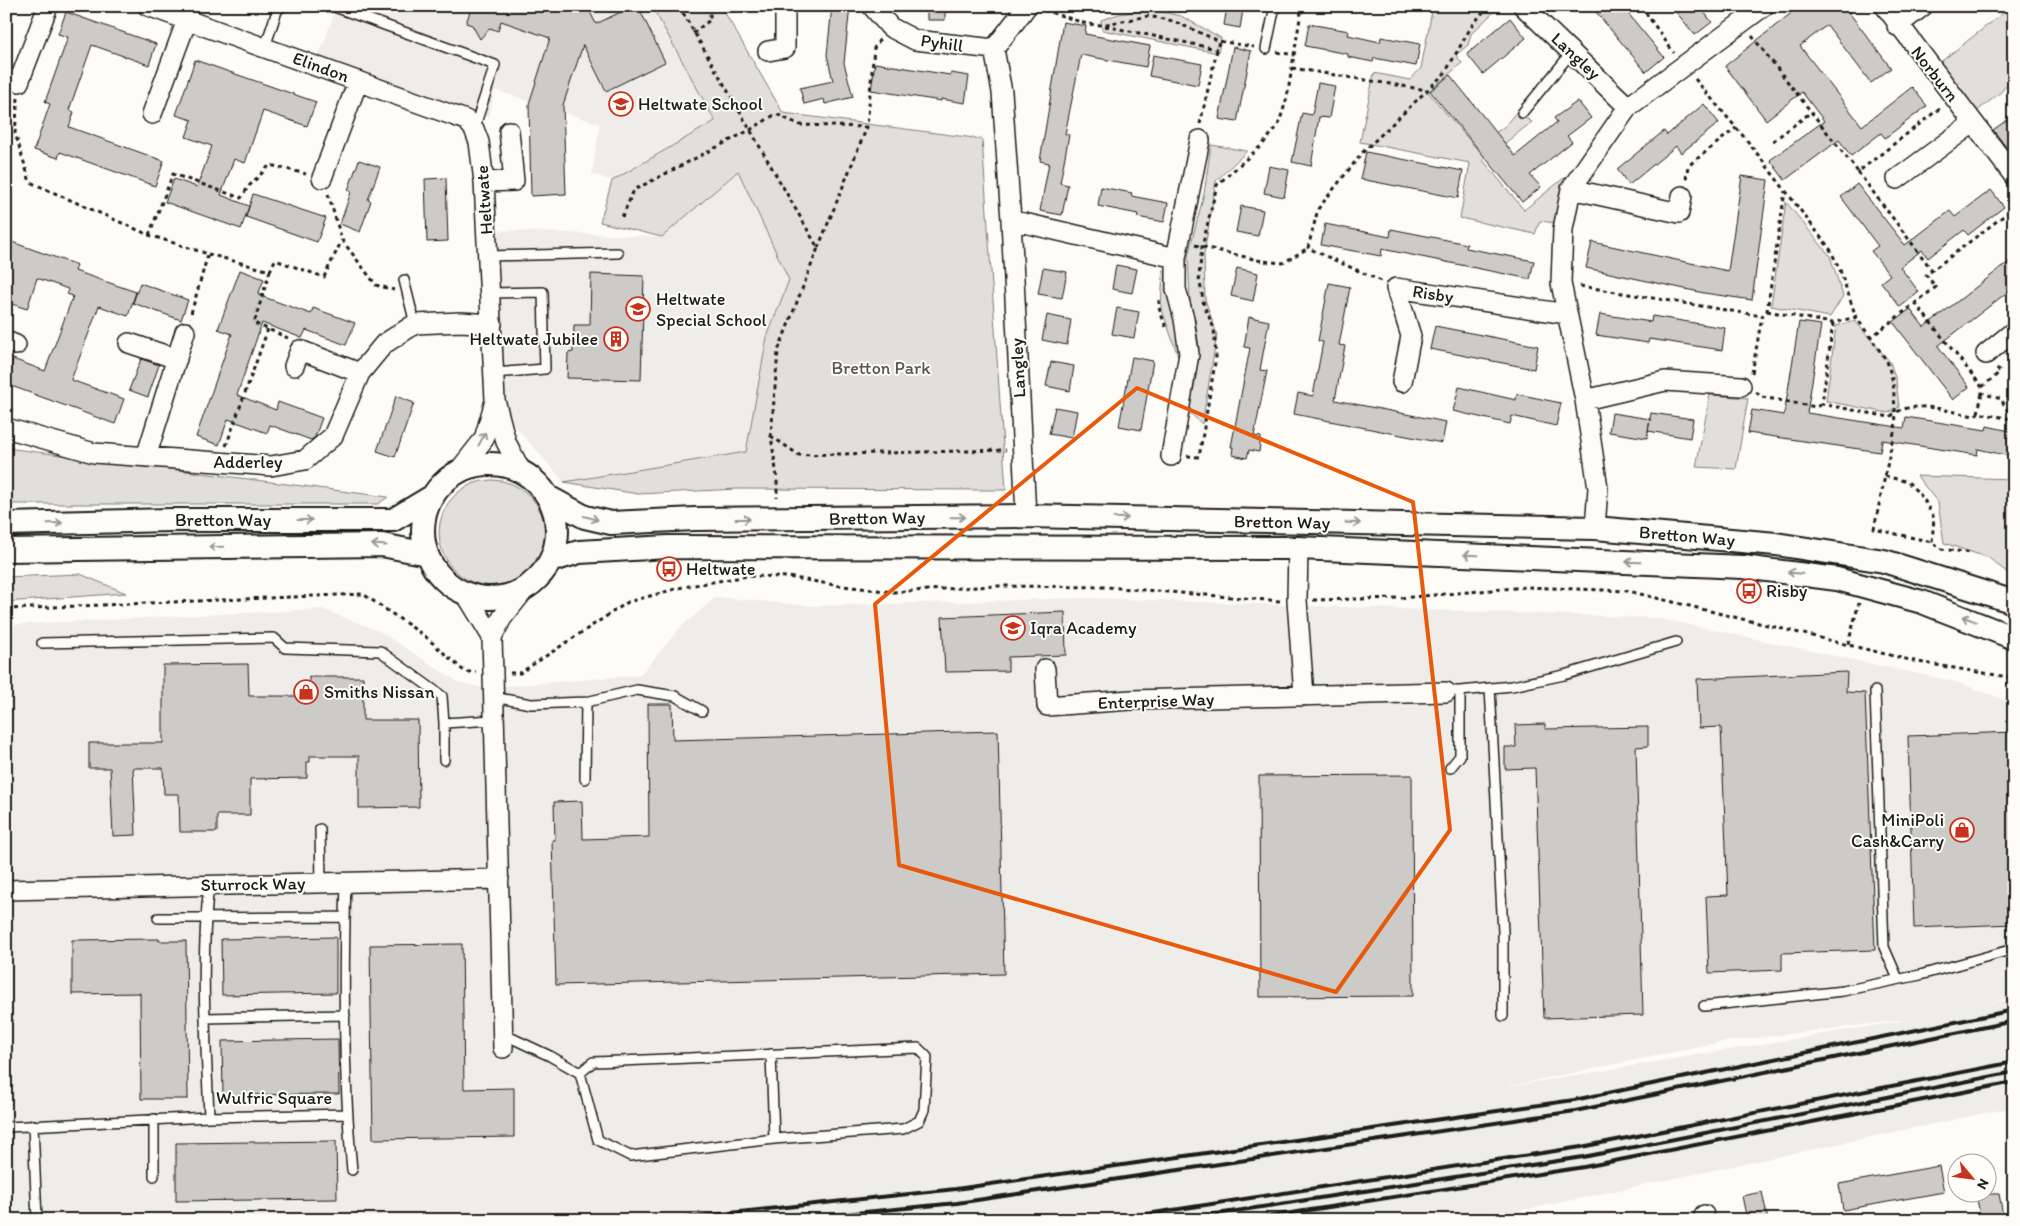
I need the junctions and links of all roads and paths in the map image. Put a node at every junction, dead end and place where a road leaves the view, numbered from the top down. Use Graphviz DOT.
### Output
graph roads {
  1 [pos="48,6"];
  2 [pos="148,6"];
  3 [pos="282,6"];
  4 [pos="332,6"];
  5 [pos="679,6"];
  6 [pos="710,6"];
  7 [pos="785,6"];
  8 [pos="872,6"];
  9 [pos="1275,6"];
  10 [pos="1302,6"];
  11 [pos="1488,6"];
  12 [pos="1523,6"];
  13 [pos="1641,6"];
  14 [pos="1885,6"];
  15 [pos="1923,6"];
  16 [pos="1033,7"];
  17 [pos="1750,14"];
  18 [pos="187,20"];
  19 [pos="1102,25"];
  20 [pos="1898,26"];
  21 [pos="890,27"];
  22 [pos="693,33"];
  23 [pos="1218,41"];
  24 [pos="265,47"];
  25 [pos="1217,49"];
  26 [pos="1266,49"];
  27 [pos="994,50"];
  28 [pos="768,51"];
  29 [pos="1572,52"];
  30 [pos="1294,54"];
  31 [pos="1684,66"];
  32 [pos="1292,68"];
  33 [pos="13,80"];
  34 [pos="358,80"];
  35 [pos="1427,90"];
  36 [pos="1628,108"];
  37 [pos="1522,113"];
  38 [pos="1810,113"];
  39 [pos="152,114"];
  40 [pos="867,127"];
  41 [pos="1736,128"];
  42 [pos="1966,128"];
  43 [pos="474,129"];
  44 [pos="750,130"];
  45 [pos="509,131"];
  46 [pos="1200,140"];
  47 [pos="1773,141"];
  48 [pos="1858,172"];
  49 [pos="2014,176"];
  50 [pos="322,178"];
  51 [pos="1897,179"];
  52 [pos="484,182"];
  53 [pos="1571,190"];
  54 [pos="1785,191"];
  55 [pos="1682,196"];
  56 [pos="2014,208"];
  57 [pos="622,217"];
  58 [pos="1011,220"];
  59 [pos="149,235"];
  60 [pos="342,240"];
  61 [pos="1202,247"];
  62 [pos="818,248"];
  63 [pos="1308,248"];
  64 [pos="1178,250"];
  65 [pos="618,253"];
  66 [pos="208,254"];
  67 [pos="488,256"];
  68 [pos="1932,270"];
  69 [pos="270,271"];
  70 [pos="404,280"];
  71 [pos="1562,283"];
  72 [pos="1396,288"];
  73 [pos="1160,292"];
  74 [pos="407,293"];
  75 [pos="490,293"];
  76 [pos="1915,303"];
  77 [pos="1767,311"];
  78 [pos="1567,314"];
  79 [pos="1762,316"];
  80 [pos="1856,317"];
  81 [pos="1833,323"];
  82 [pos="415,324"];
  83 [pos="492,324"];
  84 [pos="268,329"];
  85 [pos="2014,331"];
  86 [pos="185,332"];
  87 [pos="1168,336"];
  88 [pos="1870,338"];
  89 [pos="129,343"];
  90 [pos="1986,354"];
  91 [pos="297,358"];
  92 [pos="177,359"];
  93 [pos="360,373"];
  94 [pos="494,373"];
  95 [pos="1402,382"];
  96 [pos="1745,387"];
  97 [pos="1982,393"];
  98 [pos="495,400"];
  99 [pos="1586,400"];
  100 [pos="1822,404"];
  101 [pos="1896,411"];
  102 [pos="1978,413"];
  103 [pos="2013,419"];
  104 [pos="6,428"];
  105 [pos="771,436"];
  106 [pos="1022,450"];
  107 [pos="1171,456"];
  108 [pos="146,457"];
  109 [pos="220,462"];
  110 [pos="521,471"];
  111 [pos="458,472"];
  112 [pos="1885,476"];
  113 [pos="433,496"];
  114 [pos="548,496"];
  115 [pos="777,504"];
  116 [pos="1026,516"];
  117 [pos="6,524"];
  118 [pos="1595,528"];
  119 [pos="1932,542"];
  120 [pos="1298,548"];
  121 [pos="6,550"];
  122 [pos="1972,553"];
  123 [pos="427,554"];
  124 [pos="552,560"];
  125 [pos="525,589"];
  126 [pos="466,594"];
  127 [pos="1337,599"];
  128 [pos="1860,599"];
  129 [pos="1269,601"];
  130 [pos="2014,602"];
  131 [pos="6,609"];
  132 [pos="492,636"];
  133 [pos="2014,638"];
  134 [pos="1676,642"];
  135 [pos="42,643"];
  136 [pos="1848,644"];
  137 [pos="1045,669"];
  138 [pos="465,672"];
  139 [pos="520,673"];
  140 [pos="2014,678"];
  141 [pos="1490,688"];
  142 [pos="1453,691"];
  143 [pos="1875,691"];
  144 [pos="1304,696"];
  145 [pos="493,697"];
  146 [pos="586,702"];
  147 [pos="702,711"];
  148 [pos="493,720"];
  149 [pos="444,722"];
  150 [pos="444,760"];
  151 [pos="1450,768"];
  152 [pos="585,780"];
  153 [pos="320,829"];
  154 [pos="499,879"];
  155 [pos="320,882"];
  156 [pos="346,882"];
  157 [pos="209,885"];
  158 [pos="6,890"];
  159 [pos="205,916"];
  160 [pos="345,917"];
  161 [pos="158,918"];
  162 [pos="2014,949"];
  163 [pos="1898,979"];
  164 [pos="1704,1006"];
  165 [pos="345,1015"];
  166 [pos="1503,1016"];
  167 [pos="205,1018"];
  168 [pos="503,1041"];
  169 [pos="772,1054"];
  170 [pos="580,1073"];
  171 [pos="347,1114"];
  172 [pos="209,1117"];
  173 [pos="154,1120"];
  174 [pos="32,1125"];
  175 [pos="7,1126"];
  176 [pos="774,1139"];
  177 [pos="352,1170"];
  178 [pos="154,1176"];
  179 [pos="37,1220"];
  1 -- 33 [label="street"];
  2 -- 18 [label="street, Elindon"];
  3 -- 24 [label="lane"];
  4 -- 43 [label="lane"];
  5 -- 22 [label="path"];
  6 -- 22 [label="path"];
  7 -- 28 [label="street"];
  8 -- 21 [label="street, Pyhill"];
  9 -- 26 [label="lane"];
  10 -- 30 [label="path"];
  11 -- 35 [label="path"];
  12 -- 29 [label="street, Langley"];
  13 -- 31 [label="path"];
  14 -- 20 [label="street, Norburn"];
  15 -- 20 [label="street"];
  16 -- 19 [label="path"];
  16 -- 27 [label="street"];
  17 -- 31 [label="street"];
  17 -- 38 [label="path"];
  18 -- 24 [label="street, Elindon"];
  18 -- 39 [label="street"];
  19 -- 23 [label="path"];
  19 -- 25 [label="path"];
  20 -- 42 [label="street, Norburn"];
  21 -- 27 [label="street, Pyhill"];
  21 -- 40 [label="path"];
  22 -- 44 [label="path"];
  23 -- 25 [label="path"];
  23 -- 26 [label="path"];
  24 -- 34 [label="street, Elindon"];
  25 -- 46 [label="path"];
  26 -- 30 [label="path"];
  27 -- 58 [label="street, Langley"];
  29 -- 36 [label="street, Langley"];
  29 -- 37 [label="lane"];
  30 -- 32 [label="path"];
  31 -- 36 [label="street"];
  31 -- 41 [label="path"];
  32 -- 35 [label="path"];
  32 -- 61 [label="path"];
  33 -- 59 [label="path"];
  34 -- 43 [label="street"];
  34 -- 50 [label="street, Elindon"];
  35 -- 63 [label="path"];
  36 -- 53 [label="street"];
  38 -- 47 [label="path"];
  38 -- 48 [label="path"];
  40 -- 44 [label="path"];
  40 -- 62 [label="path"];
  41 -- 54 [label="path"];
  41 -- 55 [label="path"];
  42 -- 48 [label="path"];
  42 -- 49 [label="street, Norburn"];
  42 -- 51 [label="street"];
  43 -- 52 [label="street, Heltwate"];
  44 -- 57 [label="path"];
  44 -- 62 [label="path"];
  45 -- 52 [label="street"];
  46 -- 64 [label="street"];
  48 -- 68 [label="path"];
  50 -- 59 [label="path"];
  50 -- 60 [label="path"];
  52 -- 67 [label="street, Heltwate"];
  53 -- 55 [label="street"];
  53 -- 71 [label="street"];
  54 -- 77 [label="path"];
  54 -- 80 [label="path"];
  56 -- 68 [label="path"];
  58 -- 64 [label="street"];
  58 -- 106 [label="street, Langley"];
  59 -- 66 [label="path"];
  60 -- 69 [label="path"];
  60 -- 74 [label="path"];
  61 -- 63 [label="path"];
  61 -- 64 [label="path"];
  61 -- 107 [label="path"];
  62 -- 105 [label="path"];
  63 -- 72 [label="path"];
  64 -- 107 [label="street"];
  65 -- 67 [label="lane"];
  66 -- 69 [label="path"];
  66 -- 86 [label="path"];
  67 -- 75 [label="street, Heltwate"];
  68 -- 76 [label="path"];
  69 -- 84 [label="path"];
  70 -- 74 [label="lane"];
  71 -- 78 [label="street"];
  71 -- 79 [label="path"];
  72 -- 78 [label="street, Risby"];
  72 -- 95 [label="street, Risby"];
  73 -- 87 [label="path"];
  74 -- 82 [label="lane"];
  75 -- 83 [label="street, Heltwate"];
  75 -- 94 [label="lane"];
  76 -- 88 [label="path"];
  76 -- 97 [label="path"];
  77 -- 79 [label="path"];
  77 -- 81 [label="path"];
  78 -- 99 [label="street"];
  79 -- 96 [label="path"];
  80 -- 81 [label="path"];
  80 -- 88 [label="path"];
  81 -- 100 [label="path"];
  82 -- 83 [label="street"];
  82 -- 93 [label="street, Adderley"];
  83 -- 94 [label="street, Heltwate"];
  84 -- 91 [label="path"];
  84 -- 109 [label="path"];
  85 -- 90 [label="street"];
  86 -- 92 [label="street"];
  88 -- 101 [label="path"];
  89 -- 92 [label="street"];
  91 -- 93 [label="street"];
  92 -- 108 [label="street"];
  93 -- 109 [label="street, Adderley"];
  94 -- 98 [label="street, Heltwate"];
  96 -- 99 [label="street"];
  96 -- 100 [label="path"];
  97 -- 102 [label="path"];
  97 -- 103 [label="path"];
  98 -- 110 [label="street, Heltwate"];
  111 -- 98 [label="street, Heltwate, one-way"];
  99 -- 118 [label="street"];
  100 -- 101 [label="path"];
  101 -- 102 [label="path"];
  101 -- 112 [label="path"];
  102 -- 103 [label="path"];
  104 -- 108 [label="street, Adderley"];
  105 -- 106 [label="path"];
  105 -- 115 [label="path"];
  106 -- 116 [label="street, Langley"];
  108 -- 109 [label="street, Adderley"];
  110 -- 111 [label="street"];
  110 -- 114 [label="street"];
  111 -- 113 [label="street"];
  112 -- 119 [label="path"];
  112 -- 119 [label="path"];
  117 -- 113 [label="street, Bretton Way, one-way"];
  113 -- 123 [label="street"];
  114 -- 116 [label="street, Bretton Way, one-way"];
  114 -- 124 [label="street"];
  116 -- 118 [label="street, Bretton Way, one-way"];
  118 -- 130 [label="street, Bretton Way"];
  119 -- 122 [label="path"];
  120 -- 124 [label="street, Bretton Way"];
  133 -- 120 [label="street, Bretton Way, one-way"];
  120 -- 144 [label="street"];
  123 -- 121 [label="street, Bretton Way, one-way"];
  123 -- 126 [label="street"];
  124 -- 125 [label="street"];
  125 -- 126 [label="street"];
  125 -- 132 [label="street"];
  126 -- 132 [label="street"];
  127 -- 136 [label="path"];
  128 -- 136 [label="path"];
  129 -- 139 [label="path"];
  131 -- 138 [label="path"];
  132 -- 145 [label="street"];
  134 -- 141 [label="lane"];
  135 -- 149 [label="lane"];
  136 -- 140 [label="path"];
  137 -- 144 [label="street, Enterprise Way"];
  141 -- 142 [label="lane"];
  141 -- 166 [label="lane"];
  142 -- 144 [label="street, Enterprise Way"];
  142 -- 151 [label="lane"];
  143 -- 163 [label="lane"];
  145 -- 146 [label="lane"];
  145 -- 148 [label="street"];
  146 -- 147 [label="lane"];
  146 -- 152 [label="lane"];
  148 -- 149 [label="lane"];
  148 -- 154 [label="street"];
  149 -- 150 [label="lane"];
  153 -- 155 [label="lane"];
  154 -- 156 [label="street, Sturrock Way"];
  154 -- 168 [label="street"];
  155 -- 156 [label="street, Sturrock Way"];
  155 -- 157 [label="street, Sturrock Way"];
  156 -- 160 [label="lane, Wulfric Square"];
  157 -- 158 [label="street, Sturrock Way"];
  157 -- 159 [label="lane, Wulfric Square"];
  159 -- 160 [label="lane"];
  159 -- 161 [label="lane"];
  159 -- 167 [label="lane, Wulfric Square"];
  160 -- 165 [label="lane, Wulfric Square"];
  162 -- 163 [label="lane"];
  163 -- 164 [label="lane"];
  165 -- 167 [label="lane"];
  165 -- 171 [label="lane, Wulfric Square"];
  167 -- 172 [label="lane, Wulfric Square"];
  168 -- 170 [label="lane"];
  169 -- 170 [label="lane"];
  169 -- 176 [label="lane"];
  169 -- 176 [label="lane"];
  170 -- 176 [label="lane"];
  171 -- 172 [label="lane, Wulfric Square"];
  171 -- 177 [label="lane, Wulfric Square"];
  172 -- 173 [label="lane"];
  173 -- 174 [label="lane"];
  173 -- 178 [label="lane"];
  174 -- 175 [label="lane"];
  174 -- 179 [label="lane"];
}
